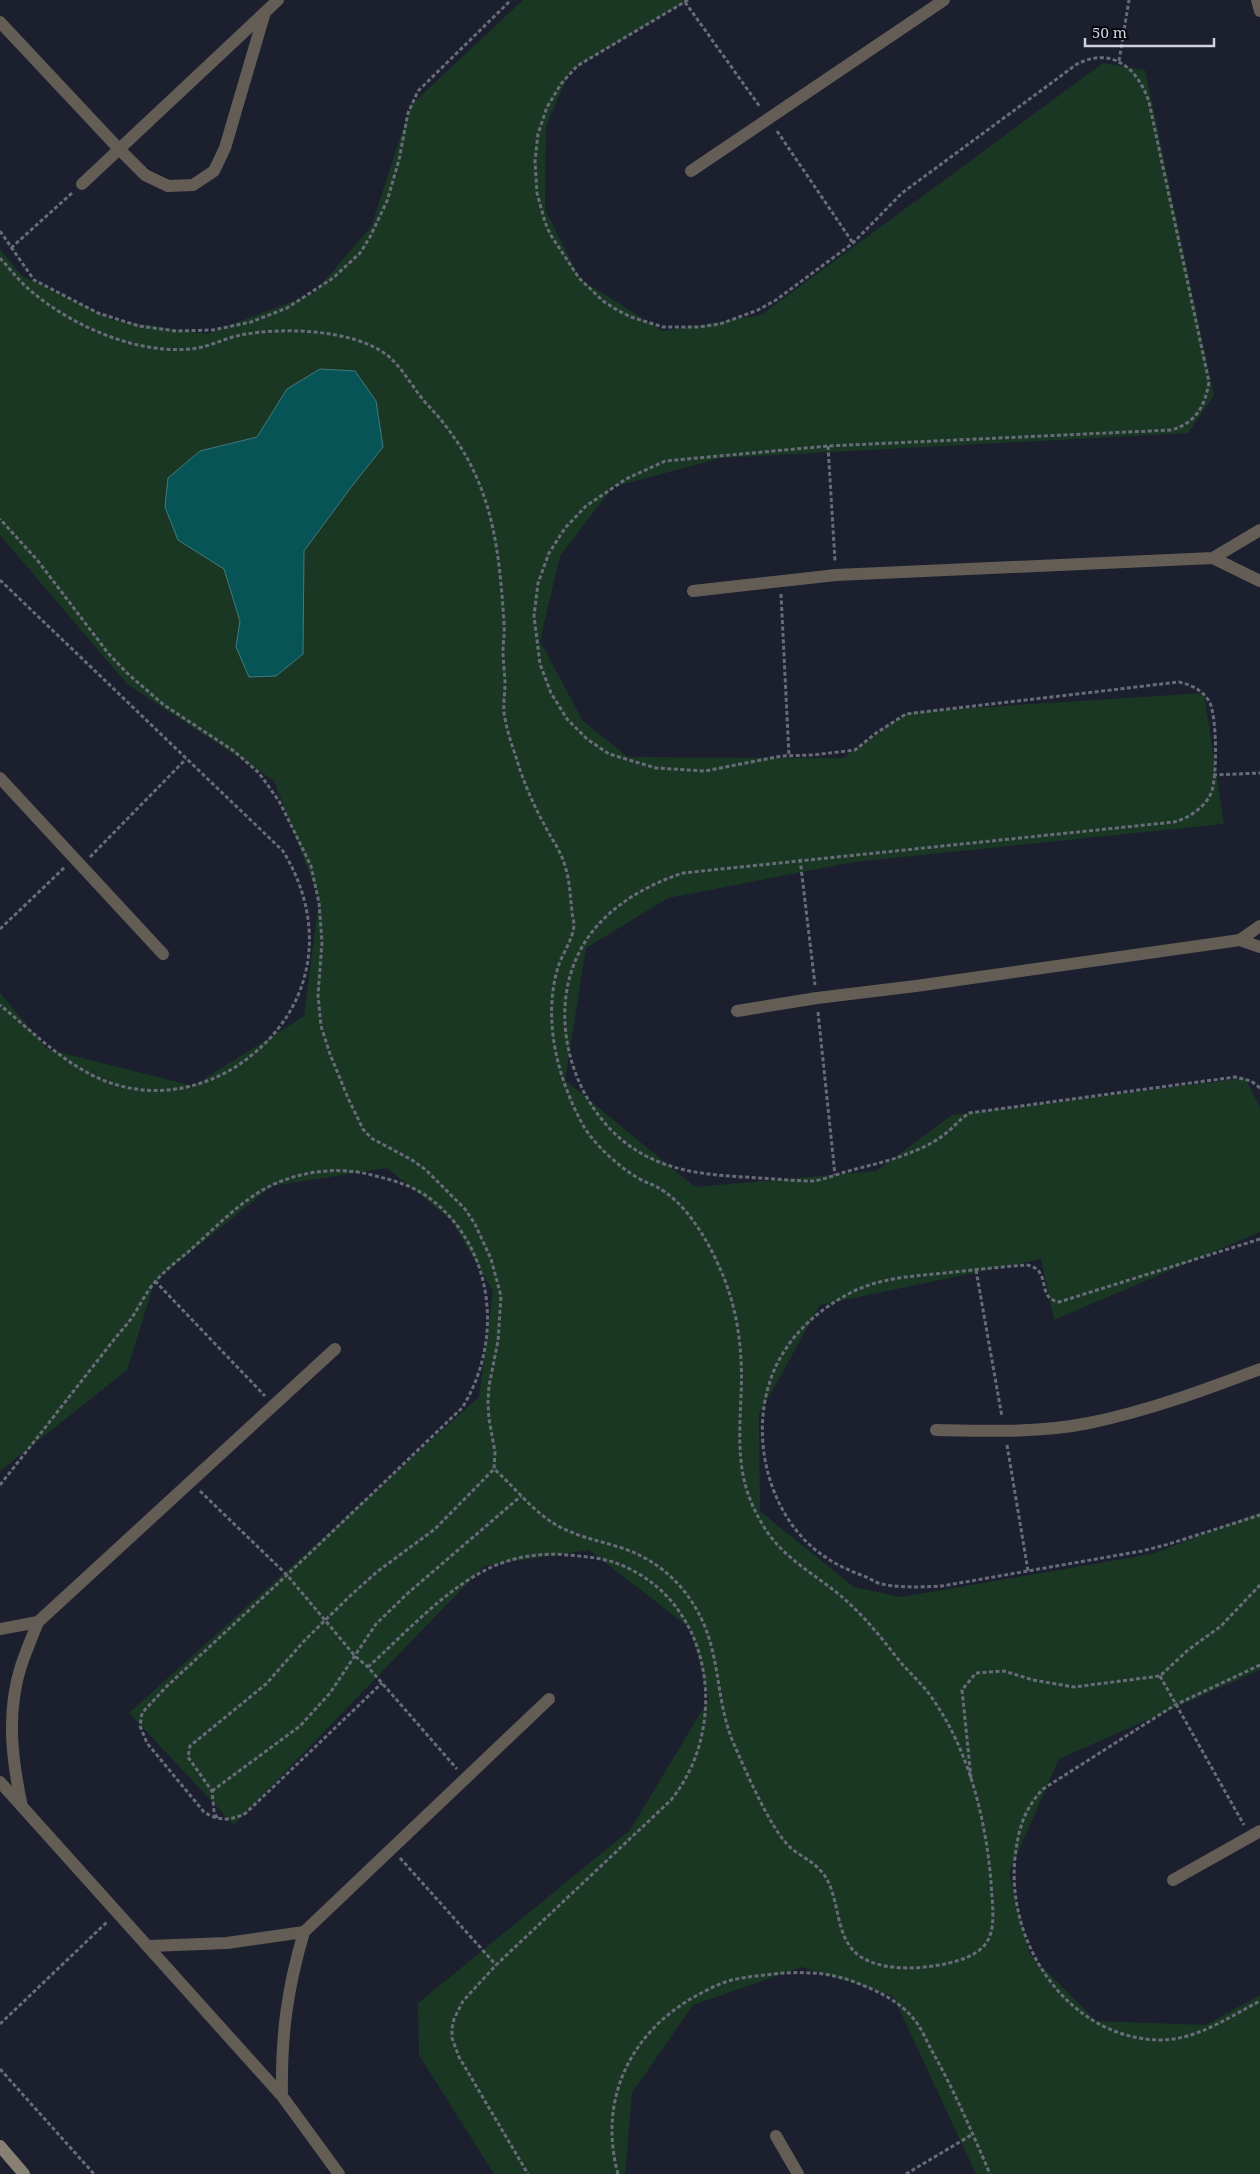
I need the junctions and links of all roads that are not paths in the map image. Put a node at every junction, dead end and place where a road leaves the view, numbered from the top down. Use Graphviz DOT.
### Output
graph roads {
  1 [pos="278,0"];
  2 [pos="944,0"];
  3 [pos="1257,0"];
  4 [pos="1260,11"];
  5 [pos="265,12"];
  6 [pos="0,22"];
  7 [pos="119,149"];
  8 [pos="691,171"];
  9 [pos="82,184"];
  10 [pos="1260,530"];
  11 [pos="1213,558"];
  12 [pos="1260,581"];
  13 [pos="693,591"];
  14 [pos="0,778"];
  15 [pos="1260,926"];
  16 [pos="1240,940"];
  17 [pos="1260,947"];
  18 [pos="163,954"];
  19 [pos="737,1011"];
  20 [pos="334,1349"];
  21 [pos="1260,1369"];
  22 [pos="936,1430"];
  23 [pos="38,1622"];
  24 [pos="0,1629"];
  25 [pos="549,1699"];
  26 [pos="0,1782"];
  27 [pos="22,1807"];
  28 [pos="1256,1834"];
  29 [pos="1173,1880"];
  30 [pos="304,1932"];
  31 [pos="149,1946"];
  32 [pos="282,2096"];
  33 [pos="776,2136"];
  34 [pos="0,2146"];
  35 [pos="24,2174"];
  36 [pos="339,2174"];
  37 [pos="798,2174"];
  1 -- 5 [label="street"];
  2 -- 8 [label="street"];
  3 -- 4 [label="street"];
  5 -- 7 [label="street"];
  5 -- 7 [label="street"];
  6 -- 7 [label="street"];
  7 -- 9 [label="street"];
  10 -- 11 [label="street"];
  11 -- 12 [label="street"];
  11 -- 13 [label="street"];
  14 -- 18 [label="street"];
  15 -- 16 [label="street"];
  16 -- 17 [label="street"];
  16 -- 19 [label="street"];
  20 -- 23 [label="street"];
  21 -- 22 [label="street"];
  23 -- 24 [label="street"];
  23 -- 27 [label="street"];
  25 -- 30 [label="street"];
  26 -- 27 [label="street"];
  27 -- 31 [label="street"];
  28 -- 29 [label="street"];
  30 -- 31 [label="street"];
  30 -- 32 [label="street"];
  31 -- 32 [label="street"];
  32 -- 36 [label="street"];
  33 -- 37 [label="street"];
  34 -- 35 [label="main road"];
}
